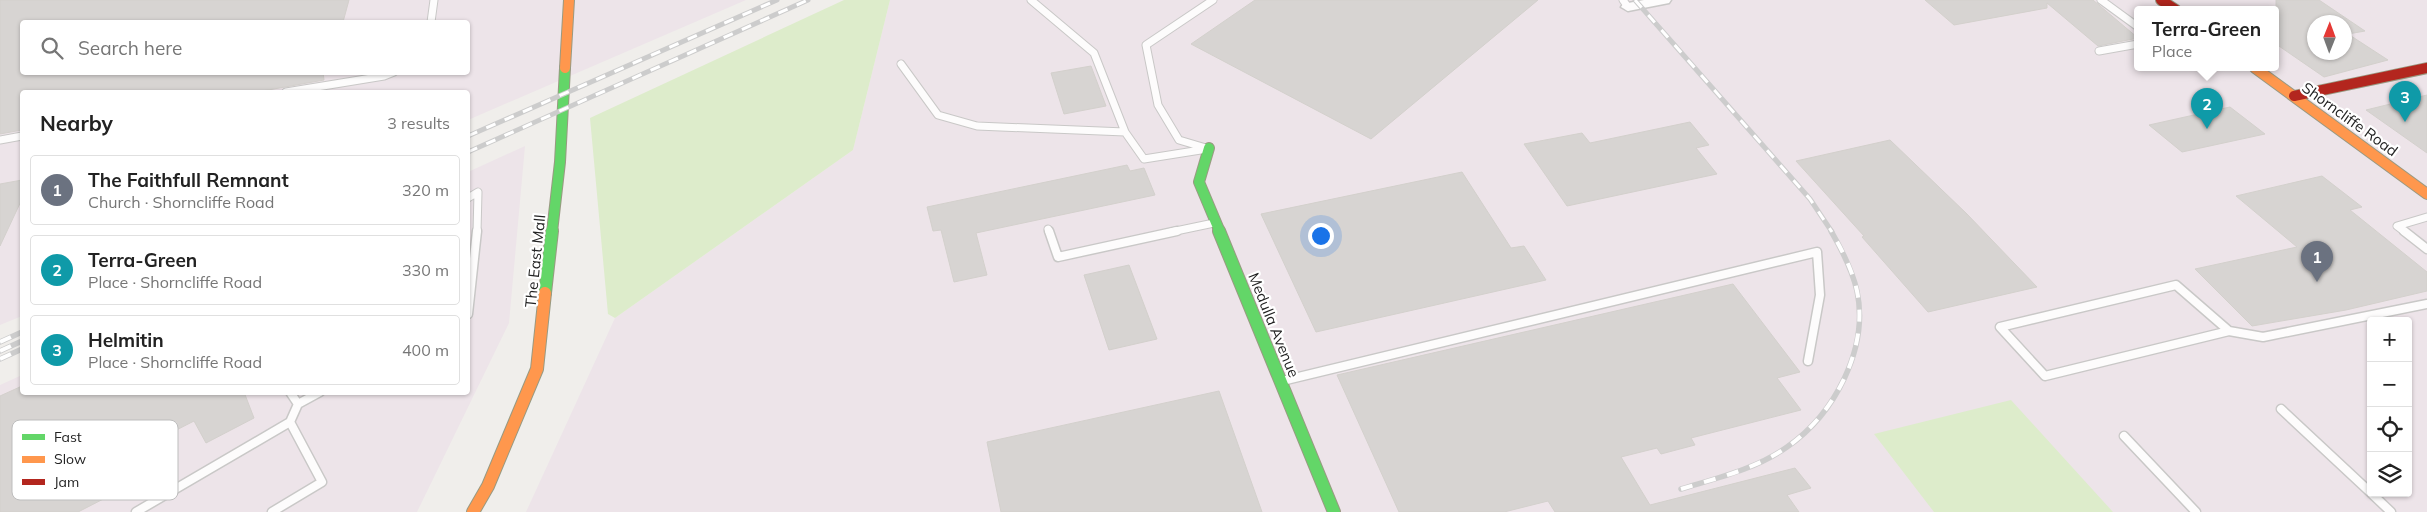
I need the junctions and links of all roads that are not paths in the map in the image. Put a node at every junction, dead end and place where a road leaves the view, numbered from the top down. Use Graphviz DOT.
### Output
graph roads {
  1 [pos="434,0"];
  2 [pos="569,0"];
  3 [pos="1031,0"];
  4 [pos="1213,0"];
  5 [pos="1664,0"];
  6 [pos="2101,0"];
  7 [pos="1626,4"];
  8 [pos="431,20"];
  9 [pos="2134,24"];
  10 [pos="2134,45"];
  11 [pos="2099,51"];
  12 [pos="901,64"];
  13 [pos="2427,68"];
  14 [pos="2259,71"];
  15 [pos="386,75"];
  16 [pos="298,90"];
  17 [pos="2294,96"];
  18 [pos="1125,132"];
  19 [pos="20,136"];
  20 [pos="0,140"];
  21 [pos="1209,148"];
  22 [pos="2427,194"];
  23 [pos="470,197"];
  24 [pos="2427,217"];
  25 [pos="1216,222"];
  26 [pos="1048,229"];
  27 [pos="477,231"];
  28 [pos="470,234"];
  29 [pos="2427,249"];
  30 [pos="470,273"];
  31 [pos="2427,304"];
  32 [pos="2228,331"];
  33 [pos="1808,362"];
  34 [pos="1280,382"];
  35 [pos="292,395"];
  36 [pos="314,395"];
  37 [pos="298,404"];
  38 [pos="2281,409"];
  39 [pos="290,422"];
  40 [pos="2124,436"];
  41 [pos="178,487"];
  42 [pos="2367,489"];
  43 [pos="2375,497"];
  44 [pos="157,500"];
  45 [pos="136,512"];
  46 [pos="272,512"];
  47 [pos="473,512"];
  48 [pos="1334,512"];
  49 [pos="2196,512"];
  50 [pos="2391,512"];
  1 -- 8 [label="lane"];
  2 -- 47 [label="street, The East Mall"];
  3 -- 18 [label="lane"];
  4 -- 21 [label="lane"];
  5 -- 7 [label="street"];
  6 -- 9 [label="lane"];
  10 -- 11 [label="lane"];
  12 -- 18 [label="lane"];
  13 -- 17 [label="street"];
  14 -- 17 [label="street, Shorncliffe Road"];
  15 -- 16 [label="lane"];
  17 -- 22 [label="street, Shorncliffe Road"];
  18 -- 21 [label="lane"];
  19 -- 20 [label="lane"];
  21 -- 25 [label="street, Medulla Avenue"];
  23 -- 27 [label="lane"];
  24 -- 29 [label="lane"];
  25 -- 26 [label="lane"];
  25 -- 34 [label="street, Medulla Avenue"];
  27 -- 28 [label="lane"];
  27 -- 30 [label="lane"];
  31 -- 32 [label="lane"];
  32 -- 32 [label="lane"];
  33 -- 34 [label="lane"];
  34 -- 48 [label="street, Medulla Avenue"];
  35 -- 37 [label="lane"];
  36 -- 37 [label="lane"];
  37 -- 39 [label="lane"];
  38 -- 42 [label="lane"];
  39 -- 41 [label="lane"];
  39 -- 46 [label="lane"];
  40 -- 49 [label="lane"];
  43 -- 50 [label="lane"];
  44 -- 45 [label="lane"];
}
